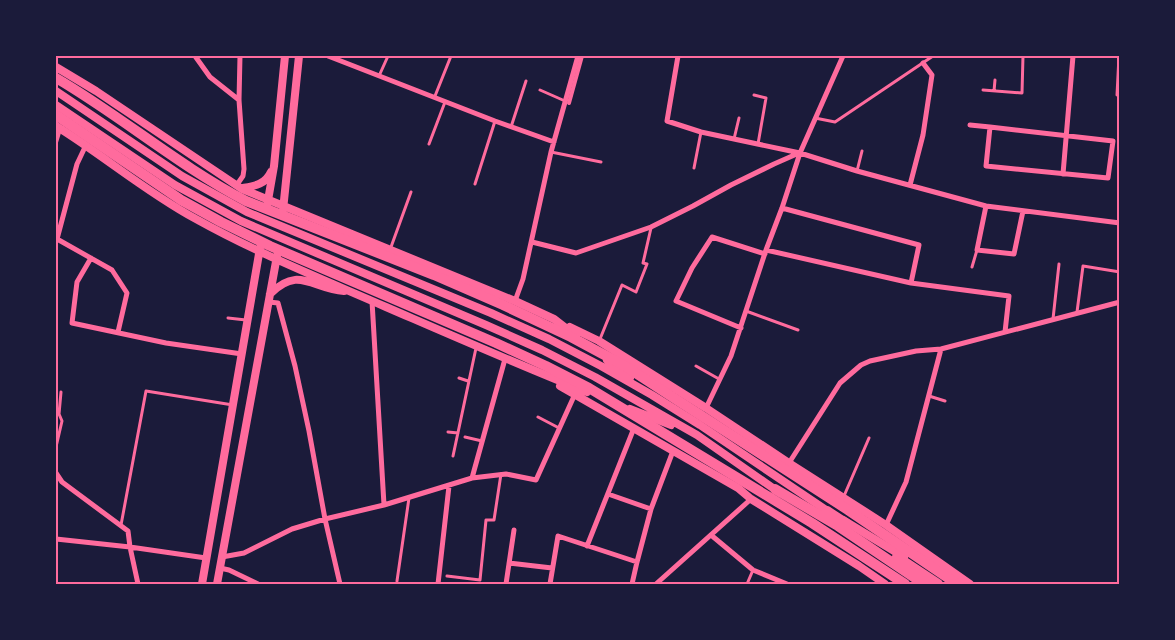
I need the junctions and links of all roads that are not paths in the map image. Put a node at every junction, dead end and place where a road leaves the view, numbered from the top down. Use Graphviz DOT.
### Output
graph roads {
  1 [pos="195,56"];
  2 [pos="240,56"];
  3 [pos="285,56"];
  4 [pos="299,56"];
  5 [pos="328,56"];
  6 [pos="388,56"];
  7 [pos="451,56"];
  8 [pos="580,56"];
  9 [pos="678,56"];
  10 [pos="842,56"];
  11 [pos="933,56"];
  12 [pos="1023,56"];
  13 [pos="1073,56"];
  14 [pos="1119,56"];
  15 [pos="923,63"];
  16 [pos="56,67"];
  17 [pos="379,76"];
  18 [pos="56,78"];
  19 [pos="995,80"];
  20 [pos="525,81"];
  21 [pos="540,90"];
  22 [pos="983,90"];
  23 [pos="56,91"];
  24 [pos="994,91"];
  25 [pos="754,95"];
  26 [pos="1119,95"];
  27 [pos="434,98"];
  28 [pos="239,100"];
  29 [pos="445,102"];
  30 [pos="567,102"];
  31 [pos="56,105"];
  32 [pos="56,116"];
  33 [pos="739,118"];
  34 [pos="815,118"];
  35 [pos="495,121"];
  36 [pos="970,125"];
  37 [pos="58,127"];
  38 [pos="512,127"];
  39 [pos="990,127"];
  40 [pos="701,132"];
  41 [pos="1067,135"];
  42 [pos="734,139"];
  43 [pos="554,142"];
  44 [pos="56,144"];
  45 [pos="429,144"];
  46 [pos="758,144"];
  47 [pos="86,145"];
  48 [pos="861,151"];
  49 [pos="551,152"];
  50 [pos="800,153"];
  51 [pos="124,156"];
  52 [pos="194,157"];
  53 [pos="601,162"];
  54 [pos="273,166"];
  55 [pos="694,168"];
  56 [pos="857,171"];
  57 [pos="1063,174"];
  58 [pos="475,183"];
  59 [pos="910,185"];
  60 [pos="239,187"];
  61 [pos="411,192"];
  62 [pos="268,200"];
  63 [pos="167,202"];
  64 [pos="986,206"];
  65 [pos="283,207"];
  66 [pos="782,208"];
  67 [pos="1023,211"];
  68 [pos="1119,223"];
  69 [pos="651,227"];
  70 [pos="339,229"];
  71 [pos="532,242"];
  72 [pos="390,250"];
  73 [pos="976,250"];
  74 [pos="260,251"];
  75 [pos="766,252"];
  76 [pos="91,258"];
  77 [pos="276,259"];
  78 [pos="1059,264"];
  79 [pos="972,267"];
  80 [pos="1119,272"];
  81 [pos="330,283"];
  82 [pos="911,283"];
  83 [pos="350,292"];
  84 [pos="270,298"];
  85 [pos="372,301"];
  86 [pos="515,301"];
  87 [pos="1119,302"];
  88 [pos="746,312"];
  89 [pos="1077,314"];
  90 [pos="228,318"];
  91 [pos="554,319"];
  92 [pos="1053,320"];
  93 [pos="248,321"];
  94 [pos="741,328"];
  95 [pos="798,330"];
  96 [pos="118,332"];
  97 [pos="1005,332"];
  98 [pos="599,341"];
  99 [pos="476,346"];
  100 [pos="941,349"];
  101 [pos="242,354"];
  102 [pos="505,359"];
  103 [pos="696,366"];
  104 [pos="528,369"];
  105 [pos="459,378"];
  106 [pos="721,380"];
  107 [pos="469,382"];
  108 [pos="61,392"];
  109 [pos="575,394"];
  110 [pos="652,395"];
  111 [pos="929,396"];
  112 [pos="945,401"];
  113 [pos="234,405"];
  114 [pos="706,408"];
  115 [pos="538,417"];
  116 [pos="559,428"];
  117 [pos="634,428"];
  118 [pos="448,432"];
  119 [pos="459,433"];
  120 [pos="697,435"];
  121 [pos="465,437"];
  122 [pos="869,438"];
  123 [pos="482,441"];
  124 [pos="56,447"];
  125 [pos="673,452"];
  126 [pos="453,456"];
  127 [pos="789,463"];
  128 [pos="56,473"];
  129 [pos="501,474"];
  130 [pos="472,478"];
  131 [pos="449,486"];
  132 [pos="776,489"];
  133 [pos="608,494"];
  134 [pos="843,497"];
  135 [pos="409,498"];
  136 [pos="752,499"];
  137 [pos="384,505"];
  138 [pos="651,509"];
  139 [pos="827,511"];
  140 [pos="325,519"];
  141 [pos="121,525"];
  142 [pos="886,525"];
  143 [pos="513,530"];
  144 [pos="711,535"];
  145 [pos="56,539"];
  146 [pos="587,546"];
  147 [pos="130,547"];
  148 [pos="222,557"];
  149 [pos="207,558"];
  150 [pos="509,562"];
  151 [pos="637,562"];
  152 [pos="220,568"];
  153 [pos="552,568"];
  154 [pos="753,570"];
  155 [pos="447,576"];
  156 [pos="397,581"];
  157 [pos="783,584"];
  158 [pos="138,585"];
  159 [pos="202,585"];
  160 [pos="217,585"];
  161 [pos="258,585"];
  162 [pos="340,585"];
  163 [pos="438,585"];
  164 [pos="506,585"];
  165 [pos="549,585"];
  166 [pos="632,585"];
  167 [pos="656,585"];
  168 [pos="747,585"];
  169 [pos="885,585"];
  170 [pos="904,585"];
  171 [pos="924,585"];
  172 [pos="938,585"];
  173 [pos="956,585"];
  174 [pos="970,585"];
  1 -- 28 [label="street"];
  2 -- 28 [label="street"];
  3 -- 54 [label="main road"];
  4 -- 65 [label="main road"];
  5 -- 17 [label="street"];
  6 -- 17 [label="lane"];
  7 -- 27 [label="lane"];
  8 -- 30 [label="street"];
  9 -- 40 [label="street"];
  10 -- 34 [label="street"];
  11 -- 15 [label="lane"];
  12 -- 24 [label="lane"];
  13 -- 41 [label="street"];
  14 -- 26 [label="lane"];
  15 -- 34 [label="lane"];
  15 -- 59 [label="street"];
  16 -- 52 [label="main road"];
  17 -- 27 [label="street"];
  18 -- 173 [label="highway"];
  19 -- 24 [label="lane"];
  20 -- 38 [label="lane"];
  21 -- 30 [label="lane"];
  22 -- 24 [label="lane"];
  23 -- 110 [label="main road"];
  25 -- 46 [label="lane"];
  27 -- 29 [label="street"];
  28 -- 60 [label="street"];
  29 -- 35 [label="street"];
  29 -- 45 [label="lane"];
  30 -- 43 [label="street"];
  31 -- 51 [label="main road"];
  32 -- 51 [label="highway"];
  33 -- 42 [label="lane"];
  34 -- 50 [label="street"];
  35 -- 38 [label="street"];
  35 -- 58 [label="lane"];
  36 -- 39 [label="street"];
  37 -- 44 [label="lane"];
  37 -- 47 [label="main road"];
  38 -- 43 [label="street"];
  39 -- 41 [label="street"];
  39 -- 57 [label="street"];
  40 -- 42 [label="street"];
  40 -- 55 [label="lane"];
  41 -- 57 [label="street"];
  41 -- 57 [label="street"];
  42 -- 46 [label="street"];
  43 -- 49 [label="street"];
  46 -- 50 [label="street"];
  47 -- 63 [label="main road"];
  47 -- 76 [label="street"];
  48 -- 56 [label="lane"];
  49 -- 53 [label="lane"];
  49 -- 71 [label="street"];
  50 -- 56 [label="street"];
  50 -- 66 [label="street"];
  50 -- 69 [label="street"];
  51 -- 120 [label="main road"];
  51 -- 170 [label="highway"];
  52 -- 60 [label="main road"];
  52 -- 63 [label="main road"];
  54 -- 60 [label="main road"];
  54 -- 62 [label="main road"];
  56 -- 59 [label="street"];
  59 -- 64 [label="street"];
  60 -- 62 [label="main road"];
  61 -- 72 [label="lane"];
  62 -- 65 [label="main road"];
  62 -- 74 [label="main road"];
  63 -- 74 [label="main road"];
  64 -- 67 [label="street"];
  64 -- 73 [label="street"];
  65 -- 70 [label="main road"];
  65 -- 77 [label="main road"];
  66 -- 75 [label="street"];
  66 -- 82 [label="street"];
  67 -- 68 [label="street"];
  67 -- 73 [label="street"];
  69 -- 71 [label="street"];
  69 -- 98 [label="lane"];
  70 -- 72 [label="main road"];
  70 -- 81 [label="main road"];
  71 -- 86 [label="street"];
  72 -- 86 [label="main road"];
  73 -- 79 [label="lane"];
  74 -- 77 [label="main road"];
  74 -- 93 [label="main road"];
  75 -- 82 [label="street"];
  75 -- 88 [label="street"];
  75 -- 94 [label="street"];
  76 -- 96 [label="street"];
  76 -- 96 [label="street"];
  77 -- 81 [label="main road"];
  77 -- 84 [label="main road"];
  78 -- 92 [label="lane"];
  80 -- 89 [label="lane"];
  81 -- 83 [label="main road"];
  82 -- 97 [label="street"];
  83 -- 84 [label="main road"];
  83 -- 85 [label="main road"];
  84 -- 140 [label="street"];
  84 -- 148 [label="main road"];
  85 -- 99 [label="main road"];
  85 -- 137 [label="street"];
  86 -- 91 [label="main road"];
  87 -- 89 [label="street"];
  88 -- 94 [label="street"];
  88 -- 95 [label="lane"];
  89 -- 92 [label="street"];
  90 -- 93 [label="lane"];
  91 -- 98 [label="main road"];
  91 -- 110 [label="main road"];
  92 -- 97 [label="street"];
  93 -- 101 [label="main road"];
  94 -- 106 [label="street"];
  96 -- 101 [label="street"];
  97 -- 100 [label="street"];
  98 -- 114 [label="main road"];
  99 -- 102 [label="main road"];
  99 -- 107 [label="lane"];
  100 -- 111 [label="street"];
  100 -- 127 [label="street"];
  101 -- 113 [label="main road"];
  102 -- 104 [label="main road"];
  102 -- 123 [label="street"];
  103 -- 106 [label="lane"];
  104 -- 109 [label="main road"];
  104 -- 120 [label="main road"];
  105 -- 107 [label="lane"];
  106 -- 114 [label="street"];
  107 -- 119 [label="lane"];
  108 -- 124 [label="lane"];
  109 -- 116 [label="street"];
  109 -- 117 [label="main road"];
  110 -- 139 [label="main road"];
  111 -- 112 [label="lane"];
  111 -- 142 [label="street"];
  113 -- 141 [label="lane"];
  113 -- 149 [label="main road"];
  114 -- 127 [label="main road"];
  115 -- 116 [label="lane"];
  116 -- 129 [label="street"];
  117 -- 125 [label="main road"];
  117 -- 133 [label="street"];
  118 -- 119 [label="lane"];
  119 -- 126 [label="lane"];
  120 -- 132 [label="main road"];
  121 -- 123 [label="lane"];
  122 -- 134 [label="lane"];
  123 -- 130 [label="street"];
  125 -- 136 [label="main road"];
  125 -- 138 [label="street"];
  127 -- 134 [label="main road"];
  128 -- 141 [label="street"];
  129 -- 130 [label="street"];
  129 -- 155 [label="lane"];
  130 -- 131 [label="street"];
  131 -- 135 [label="street"];
  131 -- 163 [label="street"];
  132 -- 170 [label="main road"];
  132 -- 171 [label="highway"];
  133 -- 138 [label="street"];
  133 -- 146 [label="street"];
  134 -- 142 [label="main road"];
  135 -- 137 [label="street"];
  135 -- 156 [label="lane"];
  136 -- 144 [label="street"];
  136 -- 169 [label="main road"];
  137 -- 140 [label="street"];
  138 -- 151 [label="street"];
  139 -- 172 [label="highway"];
  139 -- 173 [label="main road"];
  140 -- 148 [label="street"];
  140 -- 162 [label="street"];
  141 -- 147 [label="street"];
  142 -- 174 [label="main road"];
  143 -- 150 [label="street"];
  144 -- 154 [label="street"];
  144 -- 167 [label="street"];
  145 -- 147 [label="street"];
  146 -- 151 [label="street"];
  146 -- 153 [label="street"];
  147 -- 149 [label="street"];
  147 -- 158 [label="street"];
  148 -- 152 [label="main road"];
  149 -- 159 [label="main road"];
  150 -- 153 [label="street"];
  150 -- 164 [label="street"];
  151 -- 166 [label="street"];
  152 -- 160 [label="main road"];
  152 -- 161 [label="street"];
  153 -- 165 [label="street"];
  154 -- 157 [label="street"];
  154 -- 168 [label="lane"];
}
